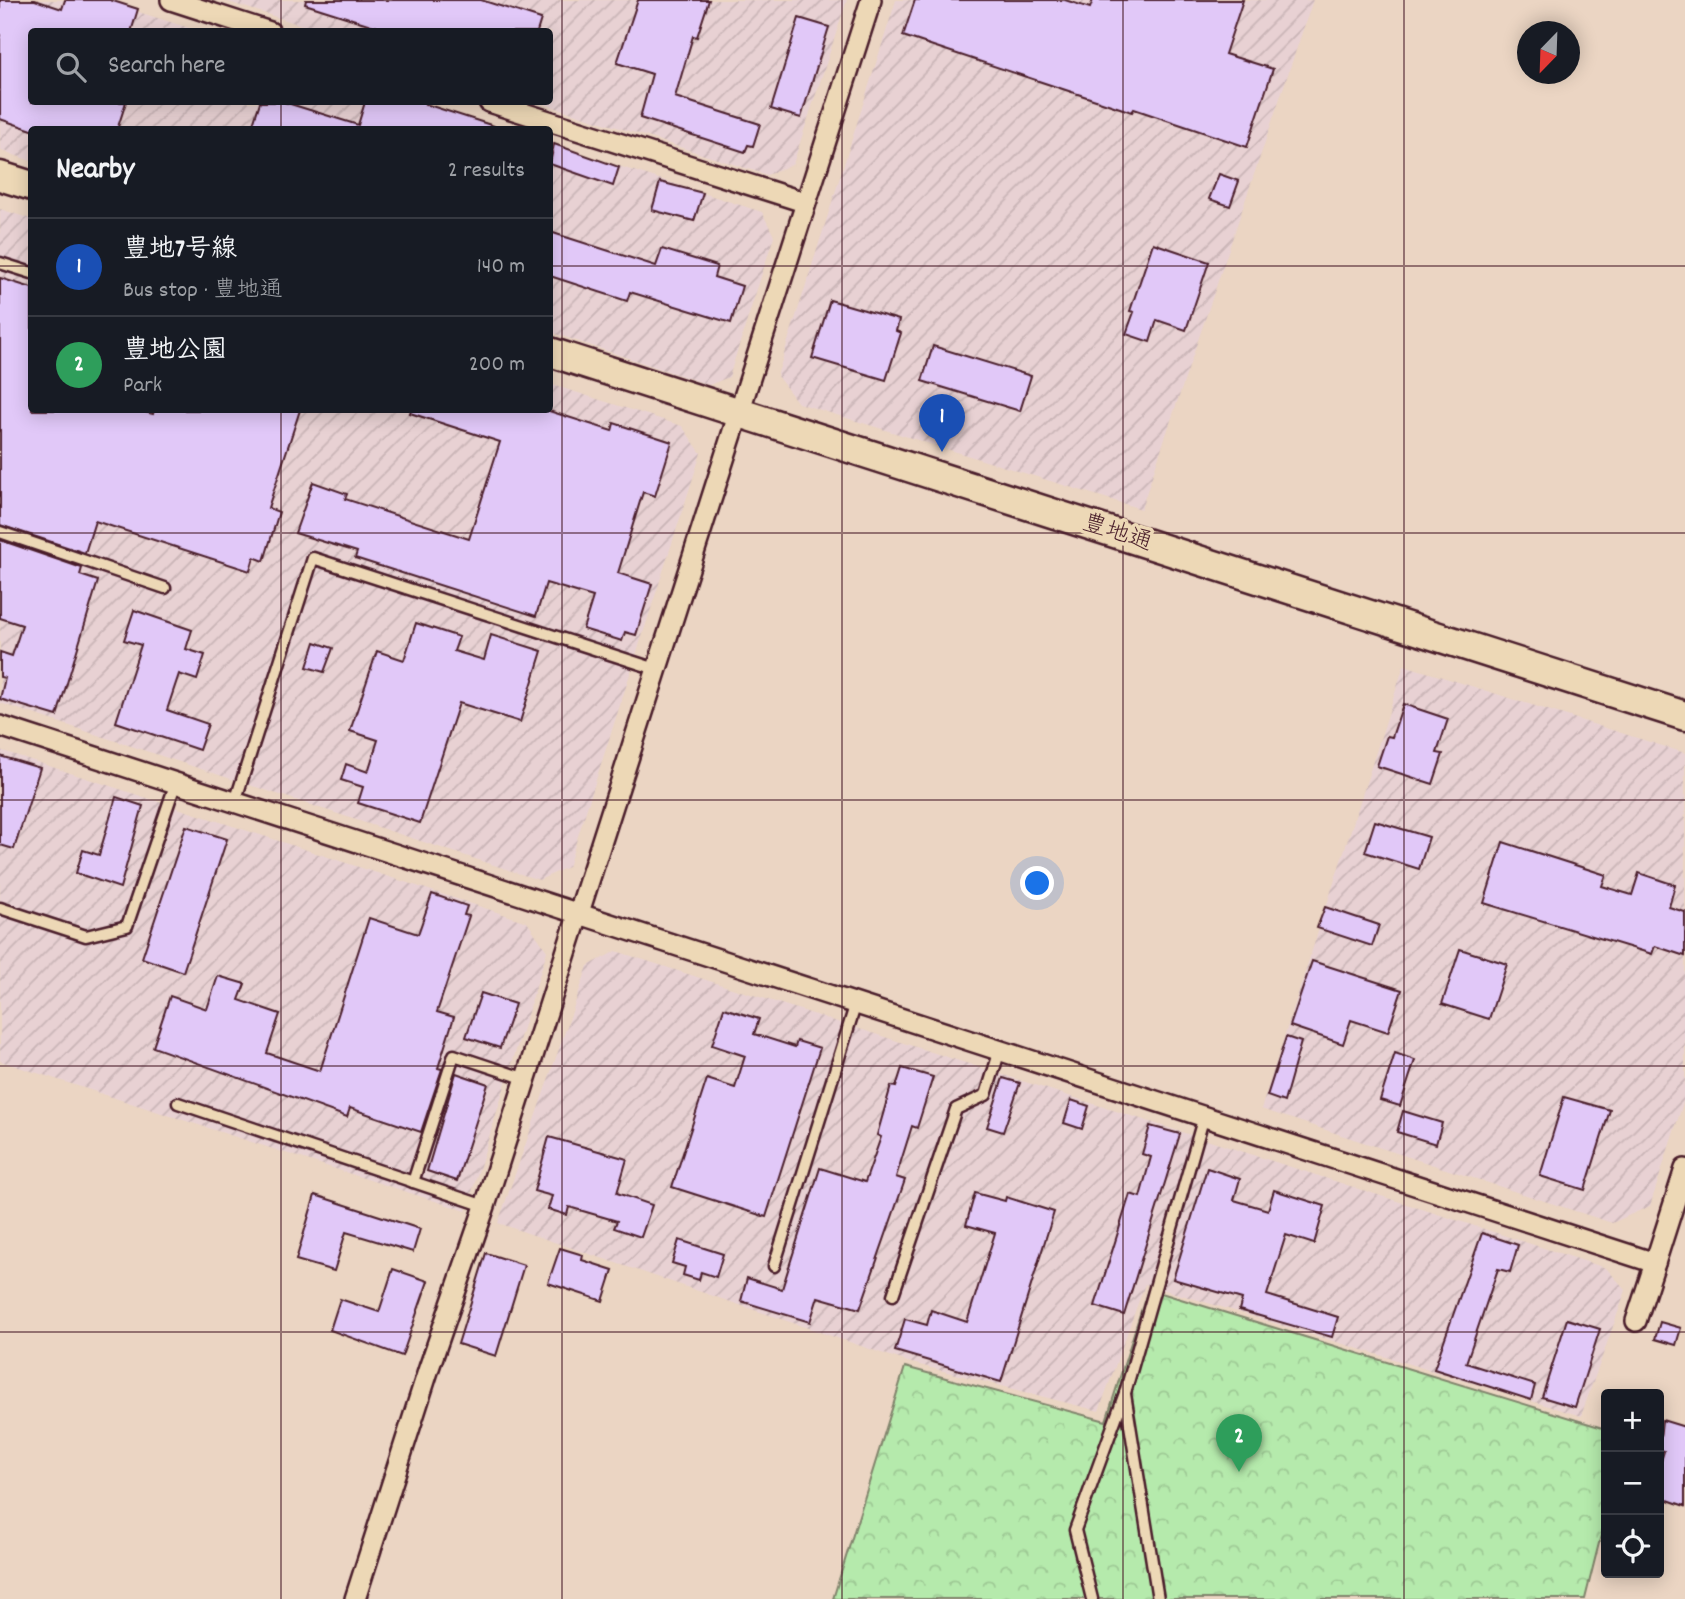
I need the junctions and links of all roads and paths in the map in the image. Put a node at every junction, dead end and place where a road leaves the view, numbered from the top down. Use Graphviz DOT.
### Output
graph roads {
  1 [pos="171,0"];
  2 [pos="871,0"];
  3 [pos="258,28"];
  4 [pos="498,105"];
  5 [pos="0,176"];
  6 [pos="28,185"];
  7 [pos="804,202"];
  8 [pos="0,263"];
  9 [pos="28,272"];
  10 [pos="553,353"];
  11 [pos="737,412"];
  12 [pos="0,532"];
  13 [pos="165,588"];
  14 [pos="656,669"];
  15 [pos="1685,716"];
  16 [pos="0,726"];
  17 [pos="176,782"];
  18 [pos="234,802"];
  19 [pos="0,908"];
  20 [pos="579,912"];
  21 [pos="856,1003"];
  22 [pos="1000,1050"];
  23 [pos="526,1079"];
  24 [pos="178,1103"];
  25 [pos="1204,1116"];
  26 [pos="1685,1169"];
  27 [pos="413,1182"];
  28 [pos="485,1206"];
  29 [pos="1655,1263"];
  30 [pos="774,1266"];
  31 [pos="893,1295"];
  32 [pos="1636,1321"];
  33 [pos="1125,1393"];
  34 [pos="355,1599"];
  35 [pos="1092,1599"];
  36 [pos="1158,1599"];
  1 -- 3 [label="street"];
  2 -- 7 [label="street"];
  4 -- 7 [label="street"];
  5 -- 6 [label="main road"];
  7 -- 11 [label="street"];
  8 -- 9 [label="lane"];
  10 -- 11 [label="main road, 豊地通"];
  11 -- 14 [label="street"];
  11 -- 15 [label="main road, 豊地通"];
  12 -- 13 [label="lane"];
  14 -- 18 [label="lane"];
  14 -- 20 [label="street"];
  16 -- 17 [label="street"];
  17 -- 18 [label="street"];
  17 -- 19 [label="lane"];
  18 -- 20 [label="street"];
  20 -- 21 [label="street"];
  20 -- 23 [label="street"];
  21 -- 22 [label="street"];
  21 -- 30 [label="lane"];
  22 -- 25 [label="street"];
  22 -- 31 [label="lane"];
  23 -- 27 [label="lane"];
  23 -- 28 [label="street"];
  24 -- 27 [label="lane"];
  25 -- 29 [label="street"];
  25 -- 33 [label="lane"];
  26 -- 29 [label="street"];
  27 -- 28 [label="lane"];
  28 -- 34 [label="street"];
  29 -- 32 [label="street"];
  33 -- 35 [label="lane"];
  33 -- 36 [label="lane"];
}
